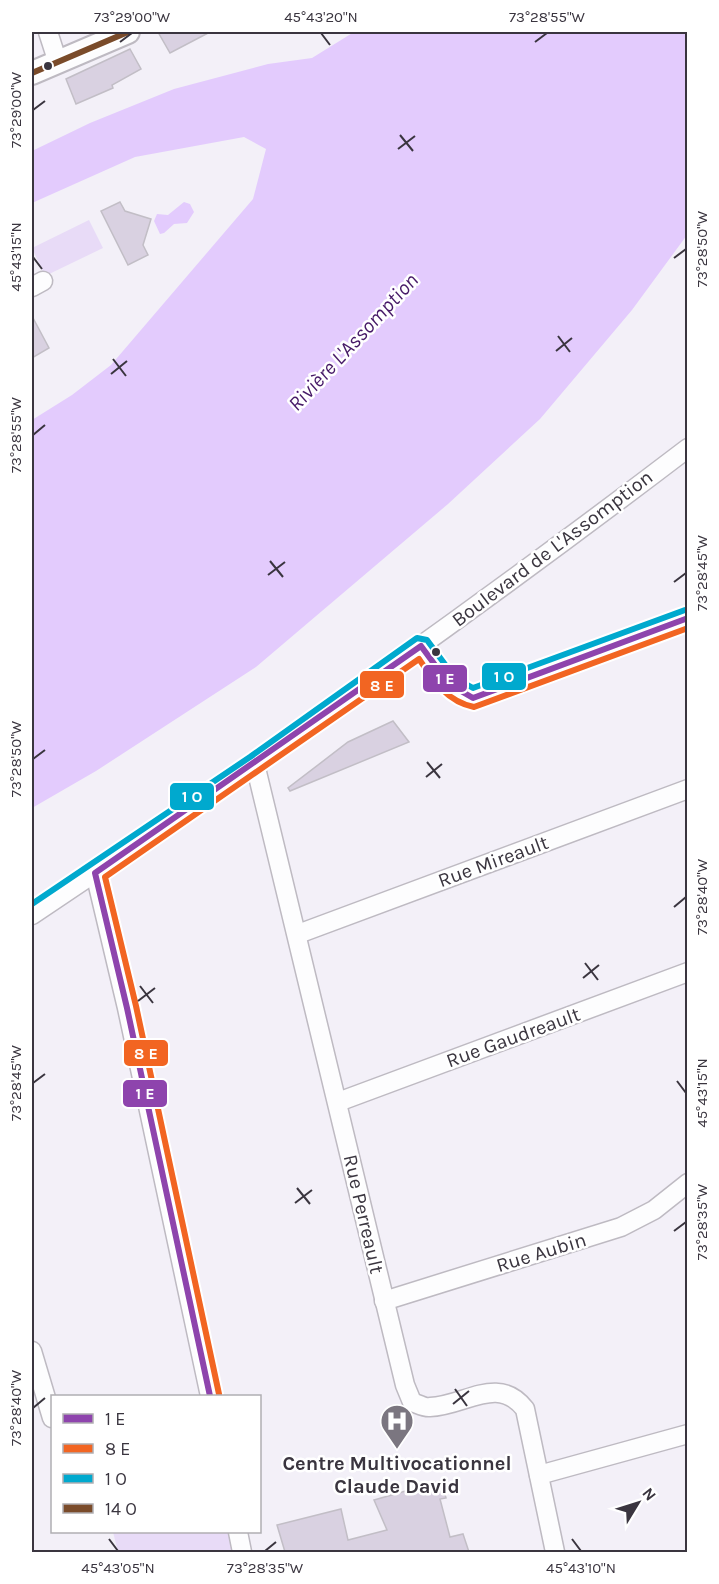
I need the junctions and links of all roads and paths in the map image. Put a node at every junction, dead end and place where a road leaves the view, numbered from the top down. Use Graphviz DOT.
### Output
graph roads {
  1 [pos="48,32"];
  2 [pos="128,32"];
  3 [pos="58,63"];
  4 [pos="32,73"];
  5 [pos="687,447"];
  6 [pos="687,618"];
  7 [pos="421,646"];
  8 [pos="255,764"];
  9 [pos="687,789"];
  10 [pos="95,873"];
  11 [pos="32,915"];
  12 [pos="298,934"];
  13 [pos="687,972"];
  14 [pos="338,1102"];
  15 [pos="687,1183"];
  16 [pos="384,1301"];
  17 [pos="32,1350"];
  18 [pos="210,1395"];
  19 [pos="51,1415"];
  20 [pos="687,1434"];
  21 [pos="539,1475"];
  22 [pos="238,1533"];
  23 [pos="242,1552"];
  24 [pos="555,1552"];
  1 -- 3 [label="street"];
  2 -- 3 [label="main road"];
  3 -- 4 [label="main road"];
  5 -- 7 [label="street, Boulevard de L'Assomption"];
  6 -- 7 [label="street"];
  7 -- 8 [label="street, Boulevard de L'Assomption"];
  8 -- 10 [label="street, Boulevard de L'Assomption"];
  8 -- 12 [label="street, Rue Perreault"];
  9 -- 12 [label="street, Rue Mireault"];
  10 -- 11 [label="street, Boulevard de L'Assomption"];
  10 -- 18 [label="street"];
  12 -- 14 [label="street, Rue Perreault"];
  13 -- 14 [label="street, Rue Gaudreault"];
  14 -- 16 [label="street, Rue Perreault"];
  15 -- 16 [label="street, Rue Aubin"];
  16 -- 21 [label="street, Rue Perreault"];
  17 -- 19 [label="street"];
  20 -- 21 [label="street"];
  21 -- 24 [label="street, Rue Perreault"];
  22 -- 23 [label="street"];
}
